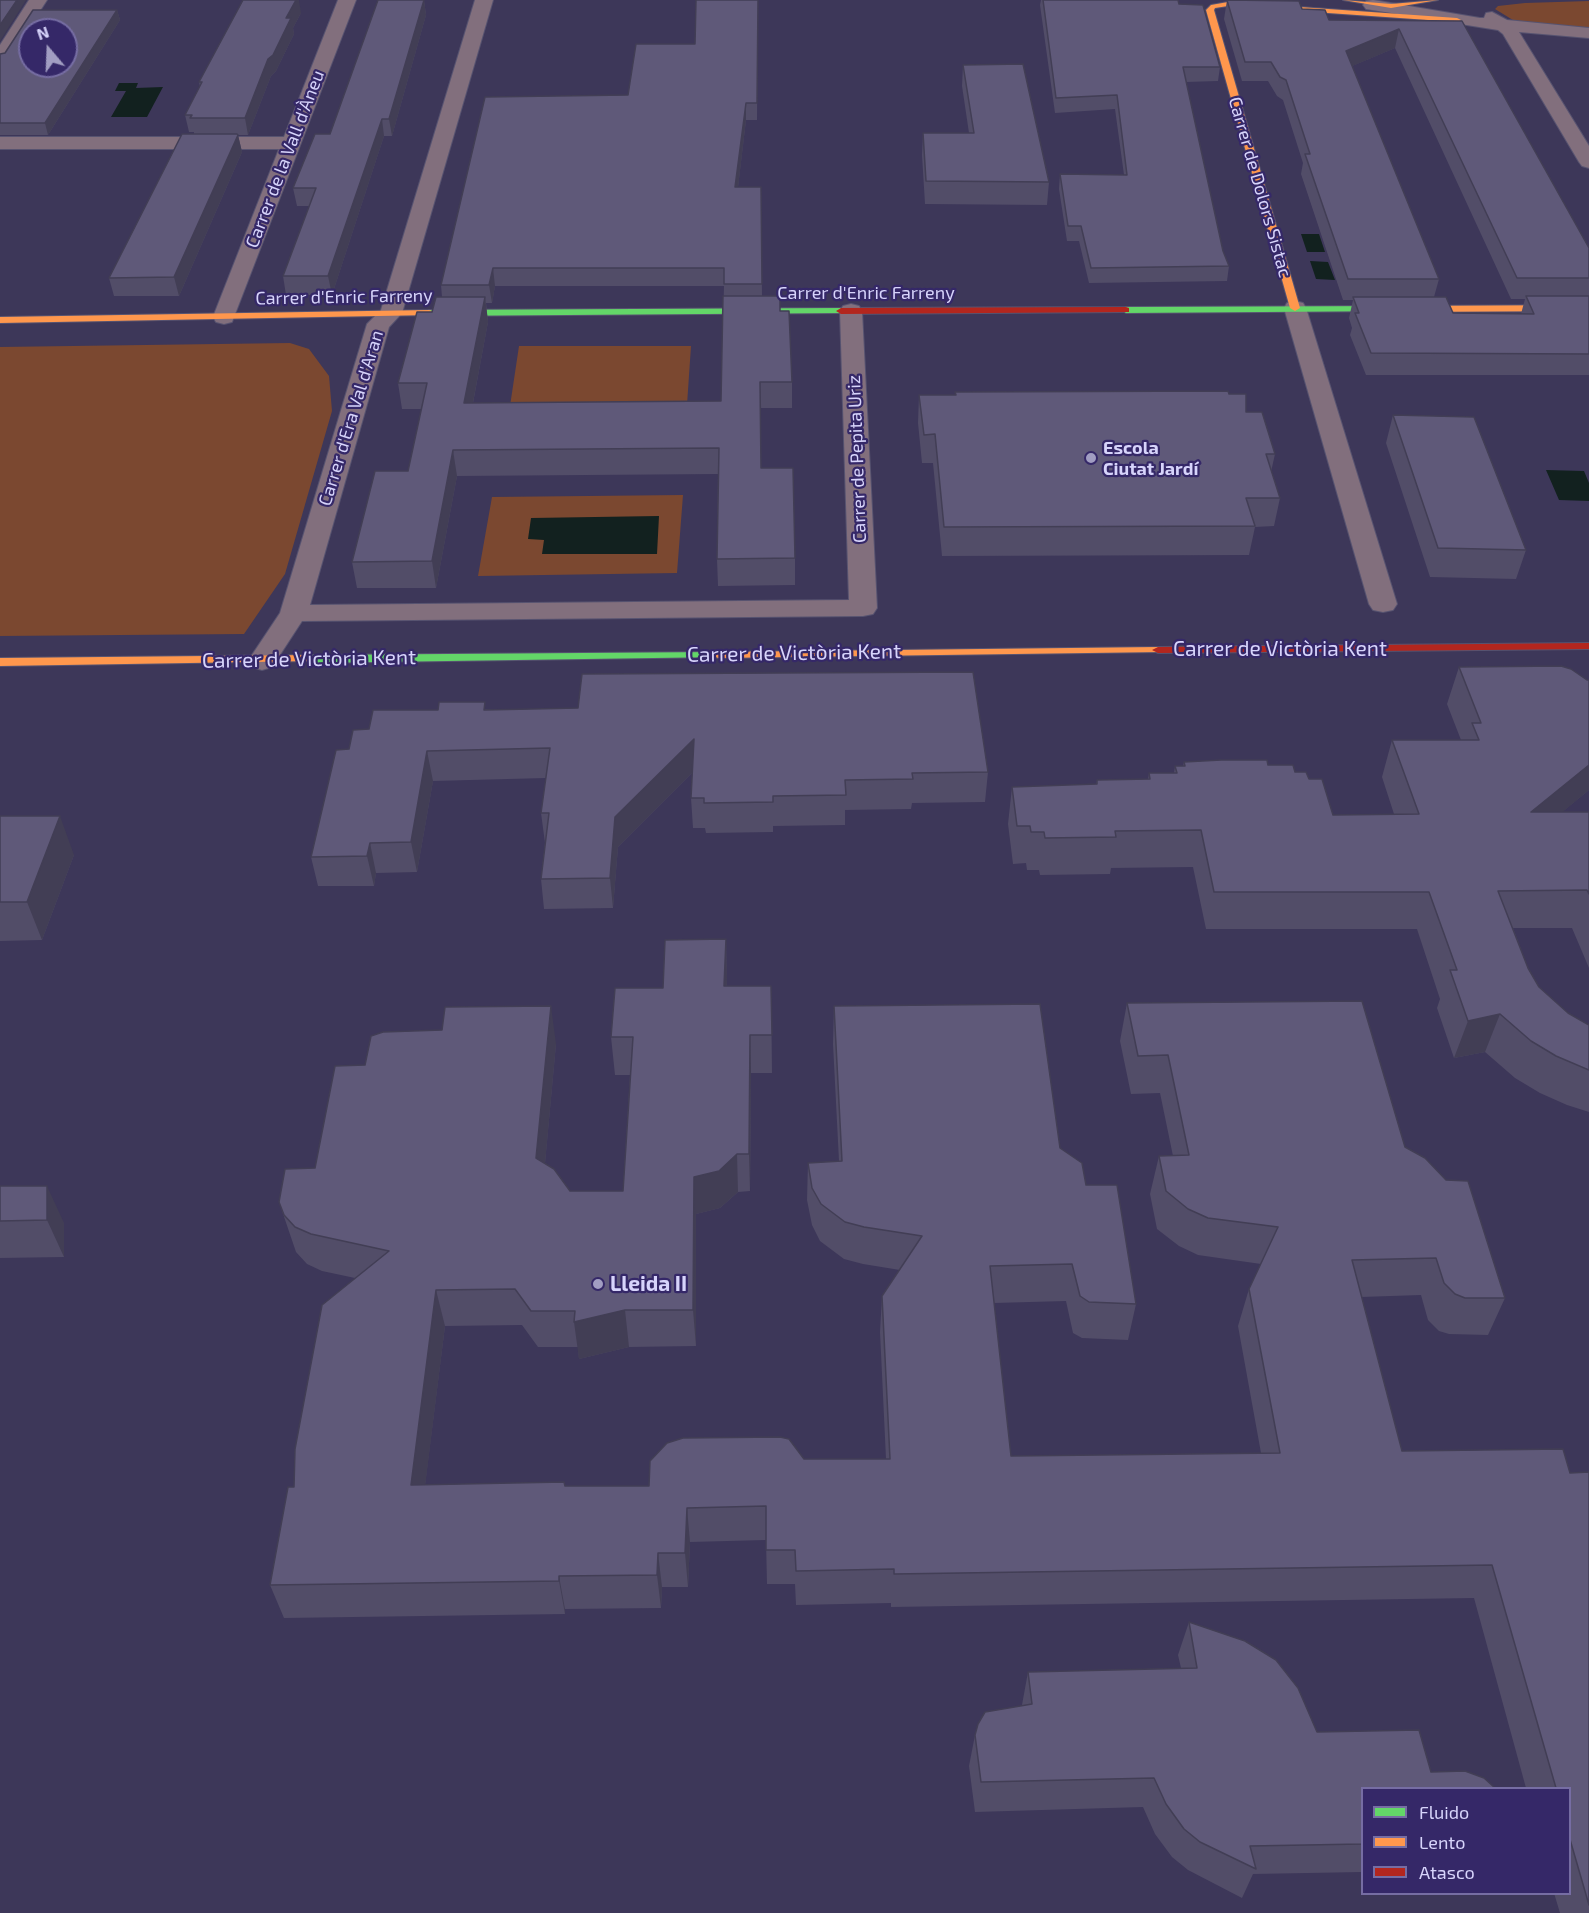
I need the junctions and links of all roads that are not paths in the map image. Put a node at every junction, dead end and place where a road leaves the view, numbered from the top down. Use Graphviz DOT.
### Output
graph roads {
  1 [pos="38,0"];
  2 [pos="347,0"];
  3 [pos="484,0"];
  4 [pos="1452,0"];
  5 [pos="1347,1"];
  6 [pos="1430,2"];
  7 [pos="1372,5"];
  8 [pos="1476,5"];
  9 [pos="1457,20"];
  10 [pos="1503,26"];
  11 [pos="1589,33"];
  12 [pos="0,59"];
  13 [pos="0,142"];
  14 [pos="291,143"];
  15 [pos="1589,162"];
  16 [pos="1295,308"];
  17 [pos="1589,308"];
  18 [pos="851,311"];
  19 [pos="391,313"];
  20 [pos="224,317"];
  21 [pos="0,320"];
  22 [pos="1383,604"];
  23 [pos="863,608"];
  24 [pos="294,613"];
  25 [pos="1589,646"];
  26 [pos="262,661"];
  27 [pos="0,662"];
  1 -- 12 [label="street"];
  2 -- 14 [label="street, Carrer de la Vall d'Àneu"];
  3 -- 19 [label="street, Carrer d'Era Val d'Aran"];
  4 -- 6 [label="street"];
  5 -- 7 [label="street"];
  6 -- 7 [label="street"];
  7 -- 9 [label="street"];
  8 -- 10 [label="street"];
  9 -- 10 [label="street"];
  9 -- 16 [label="street, Carrer de Dolors Sistac"];
  10 -- 11 [label="street"];
  10 -- 15 [label="street"];
  13 -- 14 [label="street"];
  14 -- 20 [label="street, Carrer de la Vall d'Àneu"];
  16 -- 17 [label="street, Carrer d'Enric Farreny"];
  16 -- 18 [label="street, Carrer d'Enric Farreny"];
  16 -- 22 [label="street, Carrer de Dolors Sistac"];
  18 -- 19 [label="street, Carrer d'Enric Farreny"];
  18 -- 23 [label="street, Carrer de Pepita Uriz"];
  19 -- 20 [label="street, Carrer d'Enric Farreny"];
  19 -- 24 [label="street, Carrer d'Era Val d'Aran"];
  20 -- 21 [label="street, Carrer d'Enric Farreny"];
  23 -- 24 [label="street, Carrer de Victòria Kent"];
  24 -- 26 [label="street, Carrer d'Era Val d'Aran"];
  25 -- 26 [label="street, Carrer de Victòria Kent"];
  26 -- 27 [label="street, Carrer de Victòria Kent"];
}
